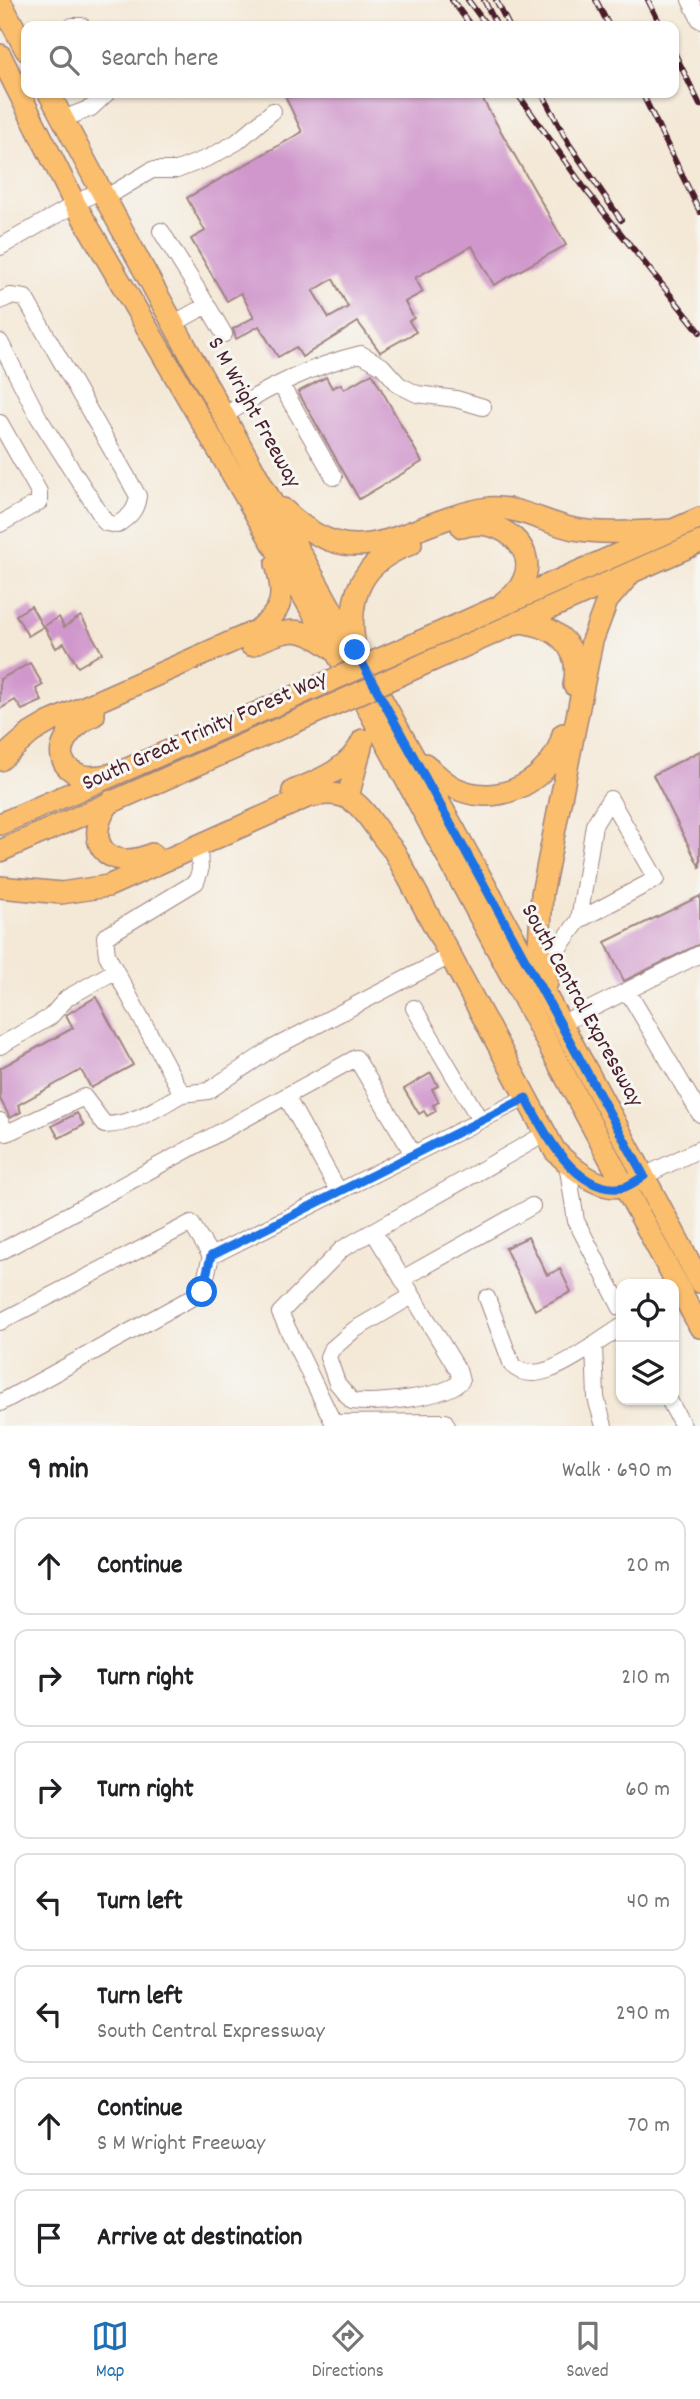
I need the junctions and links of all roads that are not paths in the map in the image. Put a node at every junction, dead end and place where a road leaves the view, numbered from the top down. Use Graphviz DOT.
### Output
graph roads {
  1 [pos="690,0"];
  2 [pos="0,1"];
  3 [pos="700,20"];
  4 [pos="21,37"];
  5 [pos="0,55"];
  6 [pos="21,97"];
  7 [pos="22,98"];
  8 [pos="52,98"];
  9 [pos="102,98"];
  10 [pos="273,111"];
  11 [pos="63,119"];
  12 [pos="102,194"];
  13 [pos="75,204"];
  14 [pos="161,231"];
  15 [pos="0,247"];
  16 [pos="0,301"];
  17 [pos="207,304"];
  18 [pos="173,324"];
  19 [pos="224,334"];
  20 [pos="0,342"];
  21 [pos="5,364"];
  22 [pos="281,385"];
  23 [pos="483,407"];
  24 [pos="224,416"];
  25 [pos="0,423"];
  26 [pos="334,477"];
  27 [pos="268,495"];
  28 [pos="700,518"];
  29 [pos="0,524"];
  30 [pos="673,530"];
  31 [pos="270,542"];
  32 [pos="700,542"];
  33 [pos="630,573"];
  34 [pos="503,603"];
  35 [pos="518,622"];
  36 [pos="332,649"];
  37 [pos="355,650"];
  38 [pos="358,690"];
  39 [pos="363,740"];
  40 [pos="415,755"];
  41 [pos="0,760"];
  42 [pos="118,773"];
  43 [pos="312,783"];
  44 [pos="349,793"];
  45 [pos="111,802"];
  46 [pos="0,824"];
  47 [pos="199,845"];
  48 [pos="0,851"];
  49 [pos="0,887"];
  50 [pos="579,920"];
  51 [pos="700,954"];
  52 [pos="450,956"];
  53 [pos="543,969"];
  54 [pos="115,971"];
  55 [pos="628,992"];
  56 [pos="414,1008"];
  57 [pos="560,1023"];
  58 [pos="0,1046"];
  59 [pos="182,1094"];
  60 [pos="286,1096"];
  61 [pos="526,1098"];
  62 [pos="700,1114"];
  63 [pos="0,1121"];
  64 [pos="480,1121"];
  65 [pos="545,1134"];
  66 [pos="700,1149"];
  67 [pos="413,1154"];
  68 [pos="567,1163"];
  69 [pos="644,1176"];
  70 [pos="625,1187"];
  71 [pos="339,1192"];
  72 [pos="532,1206"];
  73 [pos="373,1231"];
  74 [pos="0,1252"];
  75 [pos="211,1256"];
  76 [pos="402,1279"];
  77 [pos="700,1282"];
  78 [pos="412,1296"];
  79 [pos="487,1297"];
  80 [pos="616,1298"];
  81 [pos="0,1322"];
  82 [pos="700,1327"];
  83 [pos="616,1330"];
  84 [pos="594,1345"];
  85 [pos="0,1403"];
  86 [pos="672,1405"];
  87 [pos="334,1424"];
  88 [pos="447,1426"];
  89 [pos="604,1426"];
  90 [pos="683,1426"];
  1 -- 3 [label="street"];
  2 -- 4 [label="main road"];
  5 -- 6 [label="main road"];
  7 -- 13 [label="main road"];
  8 -- 11 [label="main road, S M Wright Freeway"];
  9 -- 11 [label="street"];
  10 -- 12 [label="street"];
  11 -- 12 [label="main road, S M Wright Freeway"];
  12 -- 13 [label="street"];
  12 -- 18 [label="main road, S M Wright Freeway"];
  13 -- 15 [label="street"];
  13 -- 31 [label="main road"];
  14 -- 17 [label="street"];
  16 -- 21 [label="street"];
  17 -- 18 [label="street"];
  17 -- 19 [label="street"];
  18 -- 24 [label="main road, S M Wright Freeway"];
  20 -- 21 [label="street"];
  22 -- 23 [label="street"];
  22 -- 24 [label="street"];
  22 -- 26 [label="street"];
  24 -- 27 [label="main road, S M Wright Freeway"];
  25 -- 29 [label="street"];
  27 -- 30 [label="main road"];
  27 -- 37 [label="main road, S M Wright Freeway"];
  28 -- 30 [label="main road, South Great Trinity Forest Way"];
  30 -- 34 [label="main road, South Great Trinity Forest Way"];
  31 -- 36 [label="main road"];
  31 -- 41 [label="main road"];
  32 -- 33 [label="main road, South Great Trinity Forest Way"];
  33 -- 35 [label="main road, South Great Trinity Forest Way"];
  33 -- 53 [label="main road"];
  34 -- 37 [label="main road"];
  34 -- 42 [label="main road, South Great Trinity Forest Way, bridge"];
  35 -- 40 [label="main road"];
  35 -- 45 [label="main road, South Great Trinity Forest Way, bridge"];
  36 -- 38 [label="main road"];
  36 -- 42 [label="main road"];
  37 -- 40 [label="main road, S M Wright Freeway"];
  38 -- 39 [label="main road"];
  38 -- 70 [label="main road, South Central Expressway"];
  39 -- 43 [label="main road"];
  39 -- 44 [label="main road"];
  40 -- 57 [label="main road, South Central Expressway"];
  42 -- 46 [label="main road, South Great Trinity Forest Way"];
  43 -- 44 [label="main road"];
  43 -- 45 [label="main road"];
  44 -- 47 [label="main road"];
  44 -- 52 [label="main road"];
  45 -- 48 [label="main road, South Great Trinity Forest Way"];
  47 -- 49 [label="main road"];
  47 -- 54 [label="street"];
  50 -- 50 [label="street"];
  50 -- 53 [label="street"];
  51 -- 55 [label="street"];
  52 -- 59 [label="street"];
  52 -- 61 [label="main road"];
  53 -- 57 [label="main road"];
  54 -- 58 [label="street"];
  54 -- 59 [label="street"];
  55 -- 57 [label="street"];
  55 -- 62 [label="street"];
  56 -- 64 [label="street"];
  57 -- 69 [label="main road, South Central Expressway"];
  59 -- 63 [label="street"];
  60 -- 67 [label="street"];
  60 -- 71 [label="street"];
  60 -- 74 [label="street"];
  61 -- 64 [label="street"];
  61 -- 65 [label="main road"];
  64 -- 67 [label="street"];
  65 -- 68 [label="main road"];
  65 -- 73 [label="street"];
  66 -- 69 [label="street"];
  67 -- 71 [label="street"];
  68 -- 70 [label="main road"];
  68 -- 80 [label="street"];
  69 -- 70 [label="main road"];
  69 -- 77 [label="main road, South Central Expressway"];
  70 -- 82 [label="main road, South Central Expressway"];
  71 -- 75 [label="street"];
  72 -- 76 [label="street"];
  73 -- 76 [label="street"];
  73 -- 87 [label="street"];
  75 -- 81 [label="street"];
  75 -- 85 [label="street"];
  76 -- 78 [label="street"];
  78 -- 78 [label="street"];
  79 -- 84 [label="street"];
  83 -- 84 [label="street"];
  84 -- 89 [label="street"];
  86 -- 90 [label="street"];
  87 -- 88 [label="street"];
}
